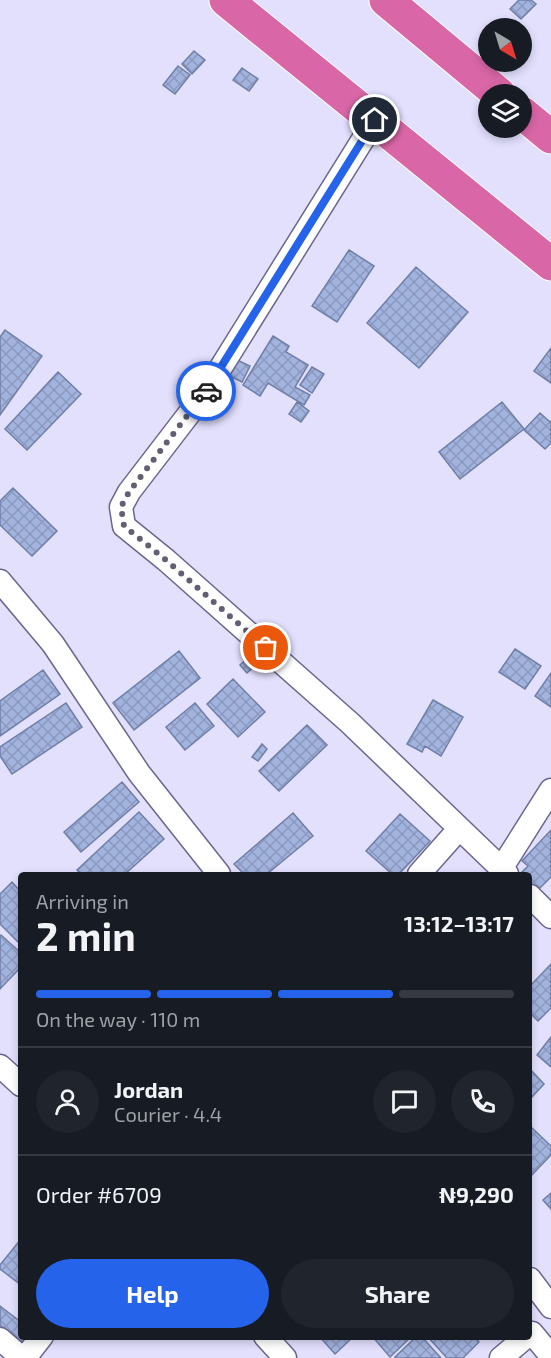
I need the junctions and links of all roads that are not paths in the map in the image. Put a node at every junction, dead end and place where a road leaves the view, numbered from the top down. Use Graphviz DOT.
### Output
graph roads {
  1 [pos="226,0"];
  2 [pos="386,0"];
  3 [pos="487,84"];
  4 [pos="375,120"];
  5 [pos="532,121"];
  6 [pos="551,137"];
  7 [pos="551,264"];
  8 [pos="0,581"];
  9 [pos="551,790"];
  10 [pos="459,829"];
  11 [pos="217,872"];
  12 [pos="421,872"];
  13 [pos="504,872"];
  14 [pos="532,898"];
  15 [pos="551,917"];
  16 [pos="0,1066"];
  17 [pos="18,1082"];
  18 [pos="532,1282"];
  19 [pos="551,1307"];
  20 [pos="551,1316"];
  21 [pos="532,1333"];
  22 [pos="532,1337"];
  23 [pos="0,1339"];
  24 [pos="39,1340"];
  25 [pos="268,1340"];
  26 [pos="524,1340"];
  27 [pos="551,1356"];
  28 [pos="23,1358"];
  29 [pos="285,1358"];
  30 [pos="501,1358"];
  1 -- 4 [label="highway"];
  2 -- 3 [label="highway"];
  4 -- 7 [label="highway"];
  4 -- 10 [label="street"];
  5 -- 6 [label="highway"];
  8 -- 11 [label="street"];
  9 -- 13 [label="street"];
  10 -- 12 [label="street"];
  10 -- 13 [label="street"];
  14 -- 15 [label="street"];
  16 -- 17 [label="street"];
  18 -- 19 [label="street"];
  20 -- 21 [label="street"];
  22 -- 27 [label="street"];
  23 -- 28 [label="street"];
  24 -- 28 [label="street"];
  25 -- 29 [label="street"];
  26 -- 30 [label="street"];
}
